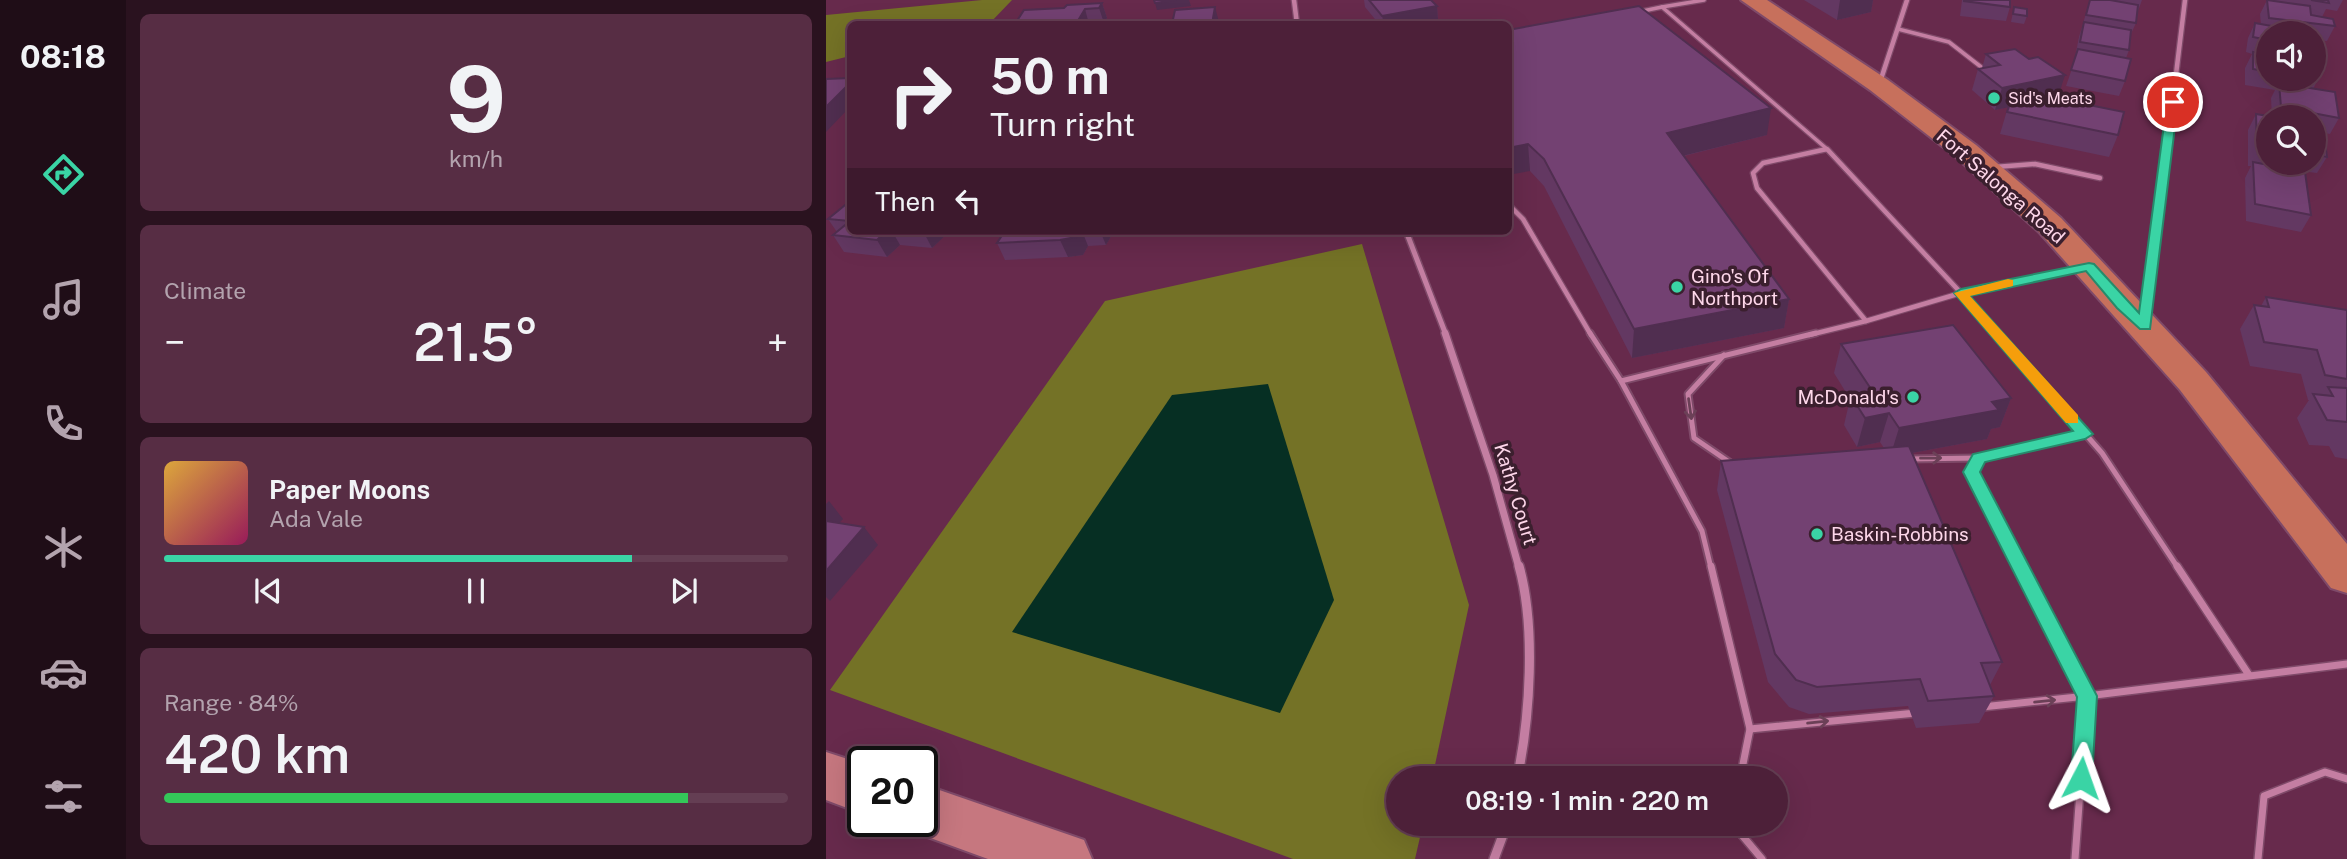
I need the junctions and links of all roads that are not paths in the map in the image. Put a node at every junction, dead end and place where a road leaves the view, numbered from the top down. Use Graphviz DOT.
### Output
graph roads {
  1 [pos="1294,0"];
  2 [pos="1704,0"];
  3 [pos="1752,0"];
  4 [pos="1907,0"];
  5 [pos="2185,0"];
  6 [pos="1662,7"];
  7 [pos="1637,12"];
  8 [pos="1297,21"];
  9 [pos="1898,29"];
  10 [pos="1985,70"];
  11 [pos="1879,85"];
  12 [pos="1828,149"];
  13 [pos="1985,168"];
  14 [pos="2101,178"];
  15 [pos="1512,208"];
  16 [pos="1408,235"];
  17 [pos="2089,267"];
  18 [pos="1961,293"];
  19 [pos="1866,321"];
  20 [pos="2145,326"];
  21 [pos="1724,355"];
  22 [pos="1621,380"];
  23 [pos="2085,434"];
  24 [pos="1979,458"];
  25 [pos="1894,460"];
  26 [pos="1742,470"];
  27 [pos="2347,575"];
  28 [pos="2347,664"];
  29 [pos="2249,675"];
  30 [pos="2087,696"];
  31 [pos="1966,708"];
  32 [pos="1926,712"];
  33 [pos="1750,729"];
  34 [pos="1520,766"];
  35 [pos="1743,766"];
  36 [pos="826,776"];
  37 [pos="2347,779"];
  38 [pos="847,783"];
  39 [pos="938,815"];
  40 [pos="1503,836"];
  41 [pos="1743,836"];
  42 [pos="1065,859"];
  43 [pos="1494,859"];
  44 [pos="1762,859"];
  45 [pos="2075,859"];
  46 [pos="2259,859"];
  1 -- 8 [label="street"];
  2 -- 6 [label="lane"];
  3 -- 11 [label="main road, Fort Salonga Road"];
  4 -- 9 [label="street"];
  5 -- 20 [label="street"];
  6 -- 7 [label="lane"];
  6 -- 12 [label="lane"];
  9 -- 10 [label="lane"];
  9 -- 11 [label="street"];
  11 -- 13 [label="main road, Fort Salonga Road"];
  12 -- 18 [label="lane"];
  12 -- 19 [label="lane"];
  13 -- 14 [label="lane"];
  13 -- 17 [label="main road, Fort Salonga Road"];
  15 -- 22 [label="lane"];
  16 -- 34 [label="street, Kathy Court"];
  17 -- 18 [label="lane"];
  17 -- 20 [label="main road, Fort Salonga Road"];
  18 -- 19 [label="lane"];
  18 -- 23 [label="lane"];
  19 -- 21 [label="lane"];
  20 -- 27 [label="main road, Fort Salonga Road"];
  21 -- 22 [label="lane"];
  21 -- 26 [label="lane, one-way"];
  22 -- 33 [label="lane"];
  23 -- 24 [label="lane"];
  23 -- 29 [label="lane"];
  25 -- 24 [label="lane, one-way"];
  24 -- 30 [label="lane"];
  28 -- 29 [label="lane"];
  29 -- 30 [label="lane"];
  31 -- 30 [label="lane, one-way"];
  30 -- 45 [label="lane"];
  33 -- 32 [label="lane, one-way"];
  33 -- 35 [label="lane"];
  36 -- 38 [label="main road"];
  37 -- 46 [label="lane"];
  39 -- 42 [label="main road"];
  40 -- 43 [label="street"];
  41 -- 44 [label="lane"];
}
